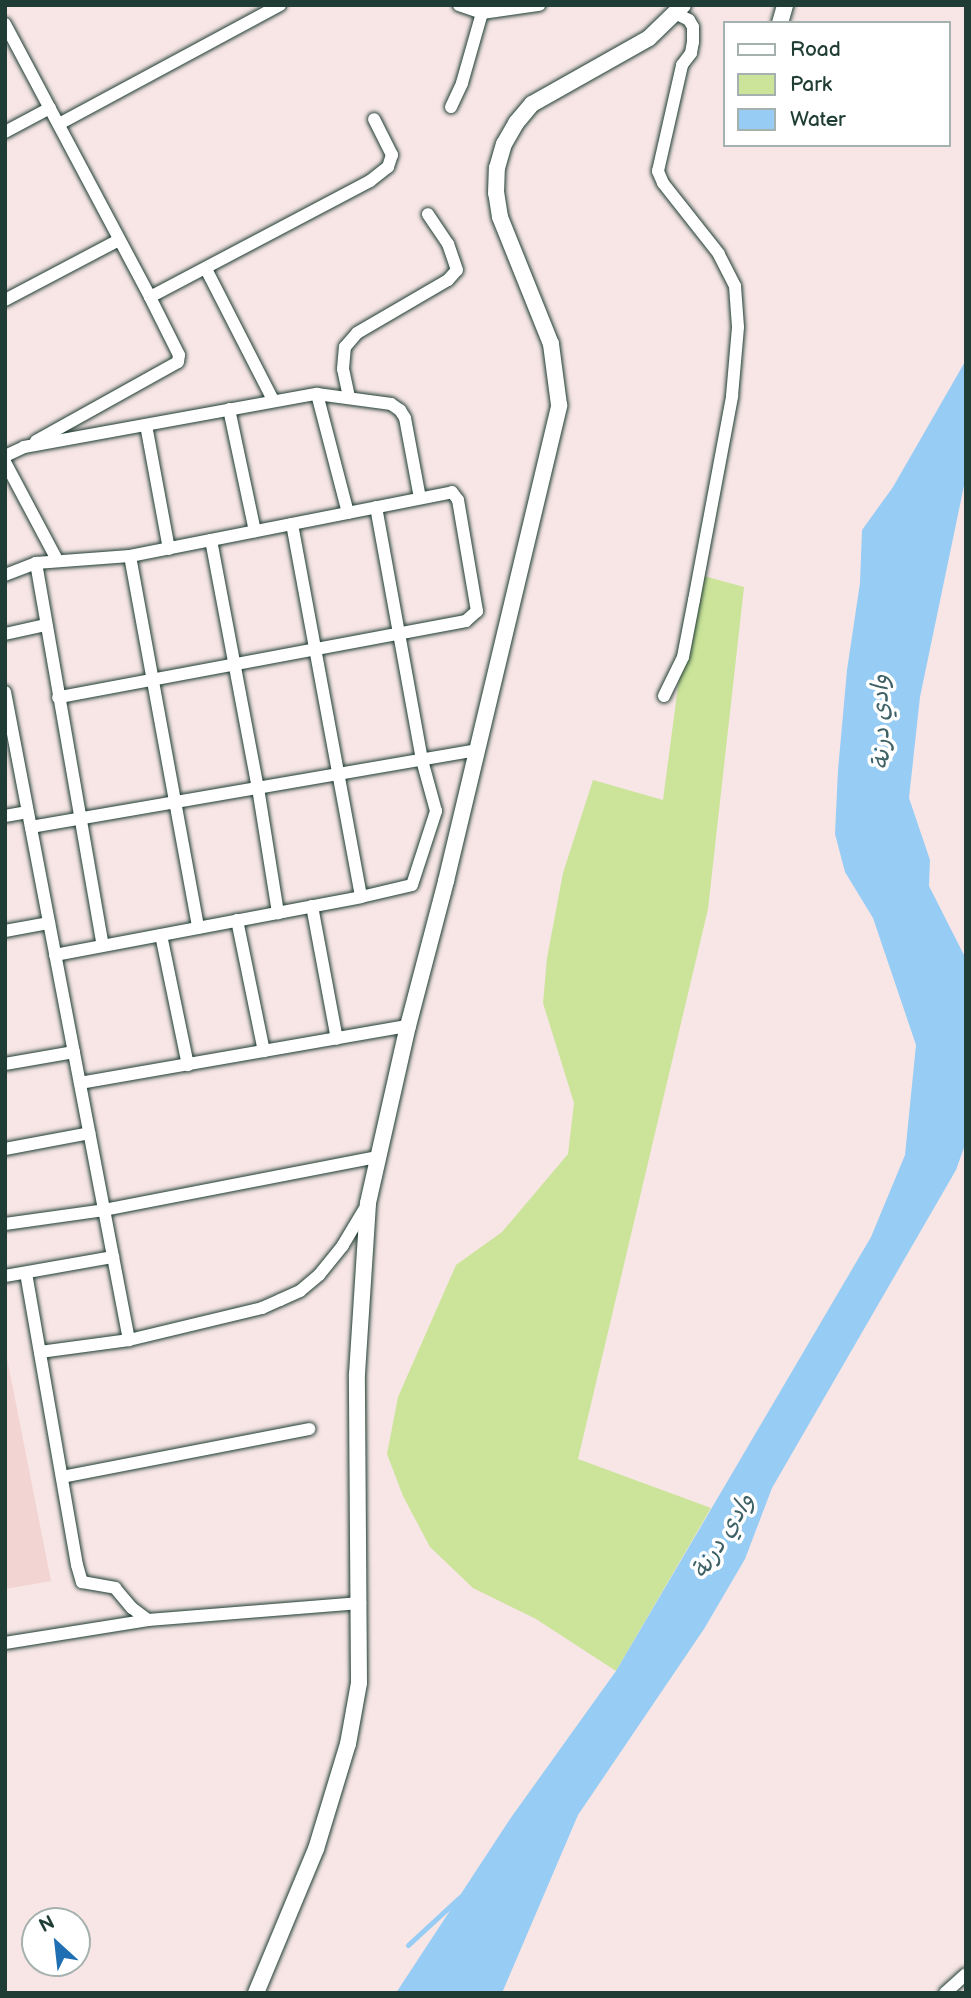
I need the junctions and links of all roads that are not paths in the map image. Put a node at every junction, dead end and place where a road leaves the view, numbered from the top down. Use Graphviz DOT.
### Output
graph roads {
  1 [pos="280,5"];
  2 [pos="459,5"];
  3 [pos="539,5"];
  4 [pos="680,9"];
  5 [pos="482,13"];
  6 [pos="5,24"];
  7 [pos="452,107"];
  8 [pos="50,108"];
  9 [pos="374,119"];
  10 [pos="60,124"];
  11 [pos="5,132"];
  12 [pos="428,214"];
  13 [pos="119,240"];
  14 [pos="206,269"];
  15 [pos="150,297"];
  16 [pos="5,300"];
  17 [pos="317,394"];
  18 [pos="349,397"];
  19 [pos="273,400"];
  20 [pos="229,409"];
  21 [pos="146,425"];
  22 [pos="24,447"];
  23 [pos="5,456"];
  24 [pos="5,462"];
  25 [pos="420,498"];
  26 [pos="376,507"];
  27 [pos="348,513"];
  28 [pos="292,524"];
  29 [pos="255,531"];
  30 [pos="211,540"];
  31 [pos="169,549"];
  32 [pos="130,556"];
  33 [pos="57,560"];
  34 [pos="36,564"];
  35 [pos="5,575"];
  36 [pos="46,625"];
  37 [pos="398,631"];
  38 [pos="5,634"];
  39 [pos="314,648"];
  40 [pos="234,664"];
  41 [pos="153,679"];
  42 [pos="5,692"];
  43 [pos="664,696"];
  44 [pos="58,697"];
  45 [pos="476,750"];
  46 [pos="422,760"];
  47 [pos="338,774"];
  48 [pos="258,788"];
  49 [pos="176,802"];
  50 [pos="28,812"];
  51 [pos="5,816"];
  52 [pos="80,818"];
  53 [pos="31,827"];
  54 [pos="361,897"];
  55 [pos="312,906"];
  56 [pos="278,913"];
  57 [pos="237,920"];
  58 [pos="49,923"];
  59 [pos="198,928"];
  60 [pos="5,931"];
  61 [pos="161,935"];
  62 [pos="103,945"];
  63 [pos="55,955"];
  64 [pos="408,1026"];
  65 [pos="337,1039"];
  66 [pos="264,1051"];
  67 [pos="74,1052"];
  68 [pos="5,1064"];
  69 [pos="188,1065"];
  70 [pos="80,1083"];
  71 [pos="90,1133"];
  72 [pos="5,1149"];
  73 [pos="377,1157"];
  74 [pos="368,1203"];
  75 [pos="104,1210"];
  76 [pos="5,1224"];
  77 [pos="113,1257"];
  78 [pos="26,1273"];
  79 [pos="5,1276"];
  80 [pos="129,1340"];
  81 [pos="40,1352"];
  82 [pos="309,1429"];
  83 [pos="62,1477"];
  84 [pos="360,1603"];
  85 [pos="148,1620"];
  86 [pos="5,1643"];
  87 [pos="966,1974"];
  88 [pos="256,1993"];
  89 [pos="945,1993"];
  1 -- 10 [label="street"];
  2 -- 5 [label="street"];
  3 -- 5 [label="street"];
  4 -- 43 [label="street"];
  4 -- 45 [label="street"];
  5 -- 7 [label="street"];
  6 -- 8 [label="street"];
  8 -- 10 [label="street"];
  8 -- 11 [label="street"];
  9 -- 14 [label="street"];
  10 -- 13 [label="street"];
  12 -- 18 [label="street"];
  13 -- 15 [label="street"];
  13 -- 16 [label="street"];
  14 -- 15 [label="street"];
  14 -- 19 [label="street"];
  15 -- 22 [label="street"];
  17 -- 18 [label="street"];
  17 -- 19 [label="street"];
  17 -- 27 [label="street"];
  18 -- 25 [label="street"];
  19 -- 20 [label="street"];
  20 -- 21 [label="street"];
  20 -- 29 [label="street"];
  21 -- 22 [label="street"];
  21 -- 31 [label="street"];
  22 -- 23 [label="street"];
  24 -- 33 [label="street"];
  25 -- 26 [label="street"];
  25 -- 37 [label="street"];
  26 -- 27 [label="street"];
  26 -- 37 [label="street"];
  27 -- 28 [label="street"];
  28 -- 29 [label="street"];
  28 -- 39 [label="street"];
  29 -- 30 [label="street"];
  30 -- 31 [label="street"];
  30 -- 40 [label="street"];
  31 -- 32 [label="street"];
  32 -- 33 [label="street"];
  32 -- 41 [label="street"];
  33 -- 34 [label="street"];
  34 -- 35 [label="street"];
  34 -- 36 [label="street"];
  36 -- 38 [label="street"];
  36 -- 44 [label="street"];
  37 -- 39 [label="street"];
  37 -- 46 [label="street"];
  39 -- 40 [label="street"];
  39 -- 47 [label="street"];
  40 -- 41 [label="street"];
  40 -- 48 [label="street"];
  41 -- 44 [label="street"];
  41 -- 49 [label="street"];
  42 -- 50 [label="street"];
  44 -- 52 [label="street"];
  45 -- 46 [label="street"];
  45 -- 64 [label="street"];
  46 -- 47 [label="street"];
  46 -- 54 [label="street"];
  47 -- 48 [label="street"];
  47 -- 54 [label="street"];
  48 -- 49 [label="street"];
  48 -- 56 [label="street"];
  49 -- 52 [label="street"];
  49 -- 59 [label="street"];
  50 -- 51 [label="street"];
  50 -- 53 [label="street"];
  52 -- 53 [label="street"];
  52 -- 62 [label="street"];
  53 -- 58 [label="street"];
  54 -- 55 [label="street"];
  55 -- 56 [label="street"];
  55 -- 65 [label="street"];
  56 -- 57 [label="street"];
  57 -- 59 [label="street"];
  57 -- 66 [label="street"];
  58 -- 60 [label="street"];
  58 -- 63 [label="street"];
  59 -- 61 [label="street"];
  61 -- 62 [label="street"];
  61 -- 69 [label="street"];
  62 -- 63 [label="street"];
  63 -- 67 [label="street"];
  64 -- 65 [label="street"];
  64 -- 73 [label="street"];
  65 -- 66 [label="street"];
  66 -- 69 [label="street"];
  67 -- 68 [label="street"];
  67 -- 70 [label="street"];
  69 -- 70 [label="street"];
  70 -- 71 [label="street"];
  71 -- 72 [label="street"];
  71 -- 75 [label="street"];
  73 -- 74 [label="street"];
  73 -- 75 [label="street"];
  74 -- 80 [label="street"];
  74 -- 84 [label="street"];
  75 -- 76 [label="street"];
  75 -- 77 [label="street"];
  77 -- 78 [label="street"];
  77 -- 80 [label="street"];
  78 -- 79 [label="street"];
  78 -- 81 [label="street"];
  80 -- 81 [label="street"];
  81 -- 83 [label="street"];
  82 -- 83 [label="street"];
  83 -- 85 [label="street"];
  84 -- 85 [label="street"];
  84 -- 88 [label="street"];
  85 -- 86 [label="street"];
  87 -- 89 [label="street"];
}
